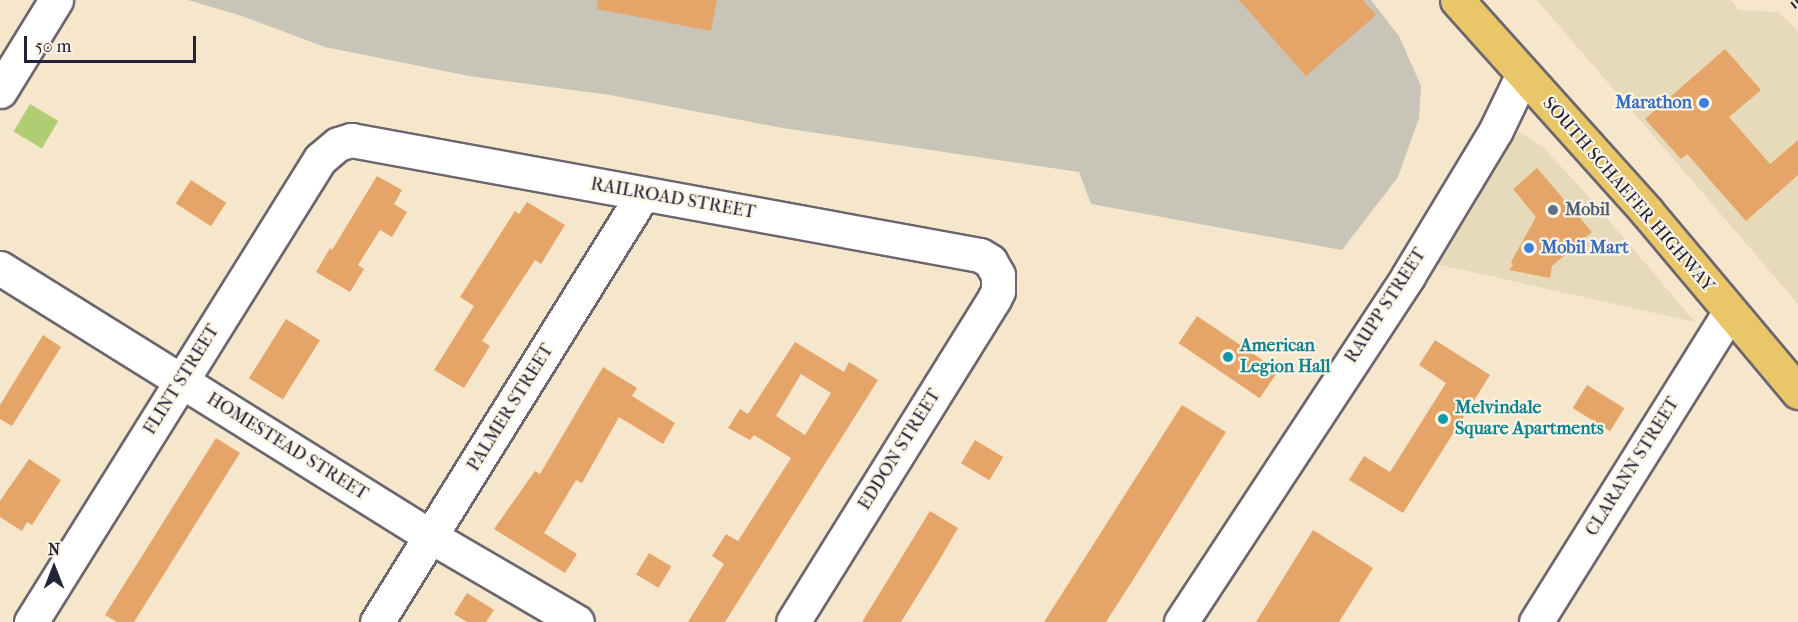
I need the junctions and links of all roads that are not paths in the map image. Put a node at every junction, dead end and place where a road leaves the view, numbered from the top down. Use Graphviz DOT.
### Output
graph roads {
  1 [pos="56,0"];
  2 [pos="1457,0"];
  3 [pos="1522,76"];
  4 [pos="0,91"];
  5 [pos="338,144"];
  6 [pos="643,194"];
  7 [pos="0,268"];
  8 [pos="998,275"];
  9 [pos="1729,313"];
  10 [pos="181,382"];
  11 [pos="1798,392"];
  12 [pos="430,536"];
  13 [pos="30,622"];
  14 [pos="377,622"];
  15 [pos="577,622"];
  16 [pos="793,622"];
  17 [pos="1181,622"];
  18 [pos="1536,622"];
  1 -- 4 [label="street"];
  2 -- 3 [label="main road, SOUTH SCHAEFER HIGHWAY"];
  3 -- 9 [label="main road, SOUTH SCHAEFER HIGHWAY"];
  3 -- 17 [label="street, RAUPP STREET"];
  5 -- 6 [label="street, RAILROAD STREET"];
  5 -- 10 [label="street, FLINT STREET"];
  6 -- 8 [label="street, RAILROAD STREET"];
  6 -- 12 [label="street, PALMER STREET"];
  7 -- 10 [label="street, HOMESTEAD STREET"];
  8 -- 16 [label="street, EDDON STREET"];
  9 -- 11 [label="main road, SOUTH SCHAEFER HIGHWAY"];
  9 -- 18 [label="street, CLARANN STREET"];
  10 -- 12 [label="street, HOMESTEAD STREET"];
  10 -- 13 [label="street, FLINT STREET"];
  12 -- 14 [label="street, PALMER STREET"];
  12 -- 15 [label="street, HOMESTEAD STREET"];
}
